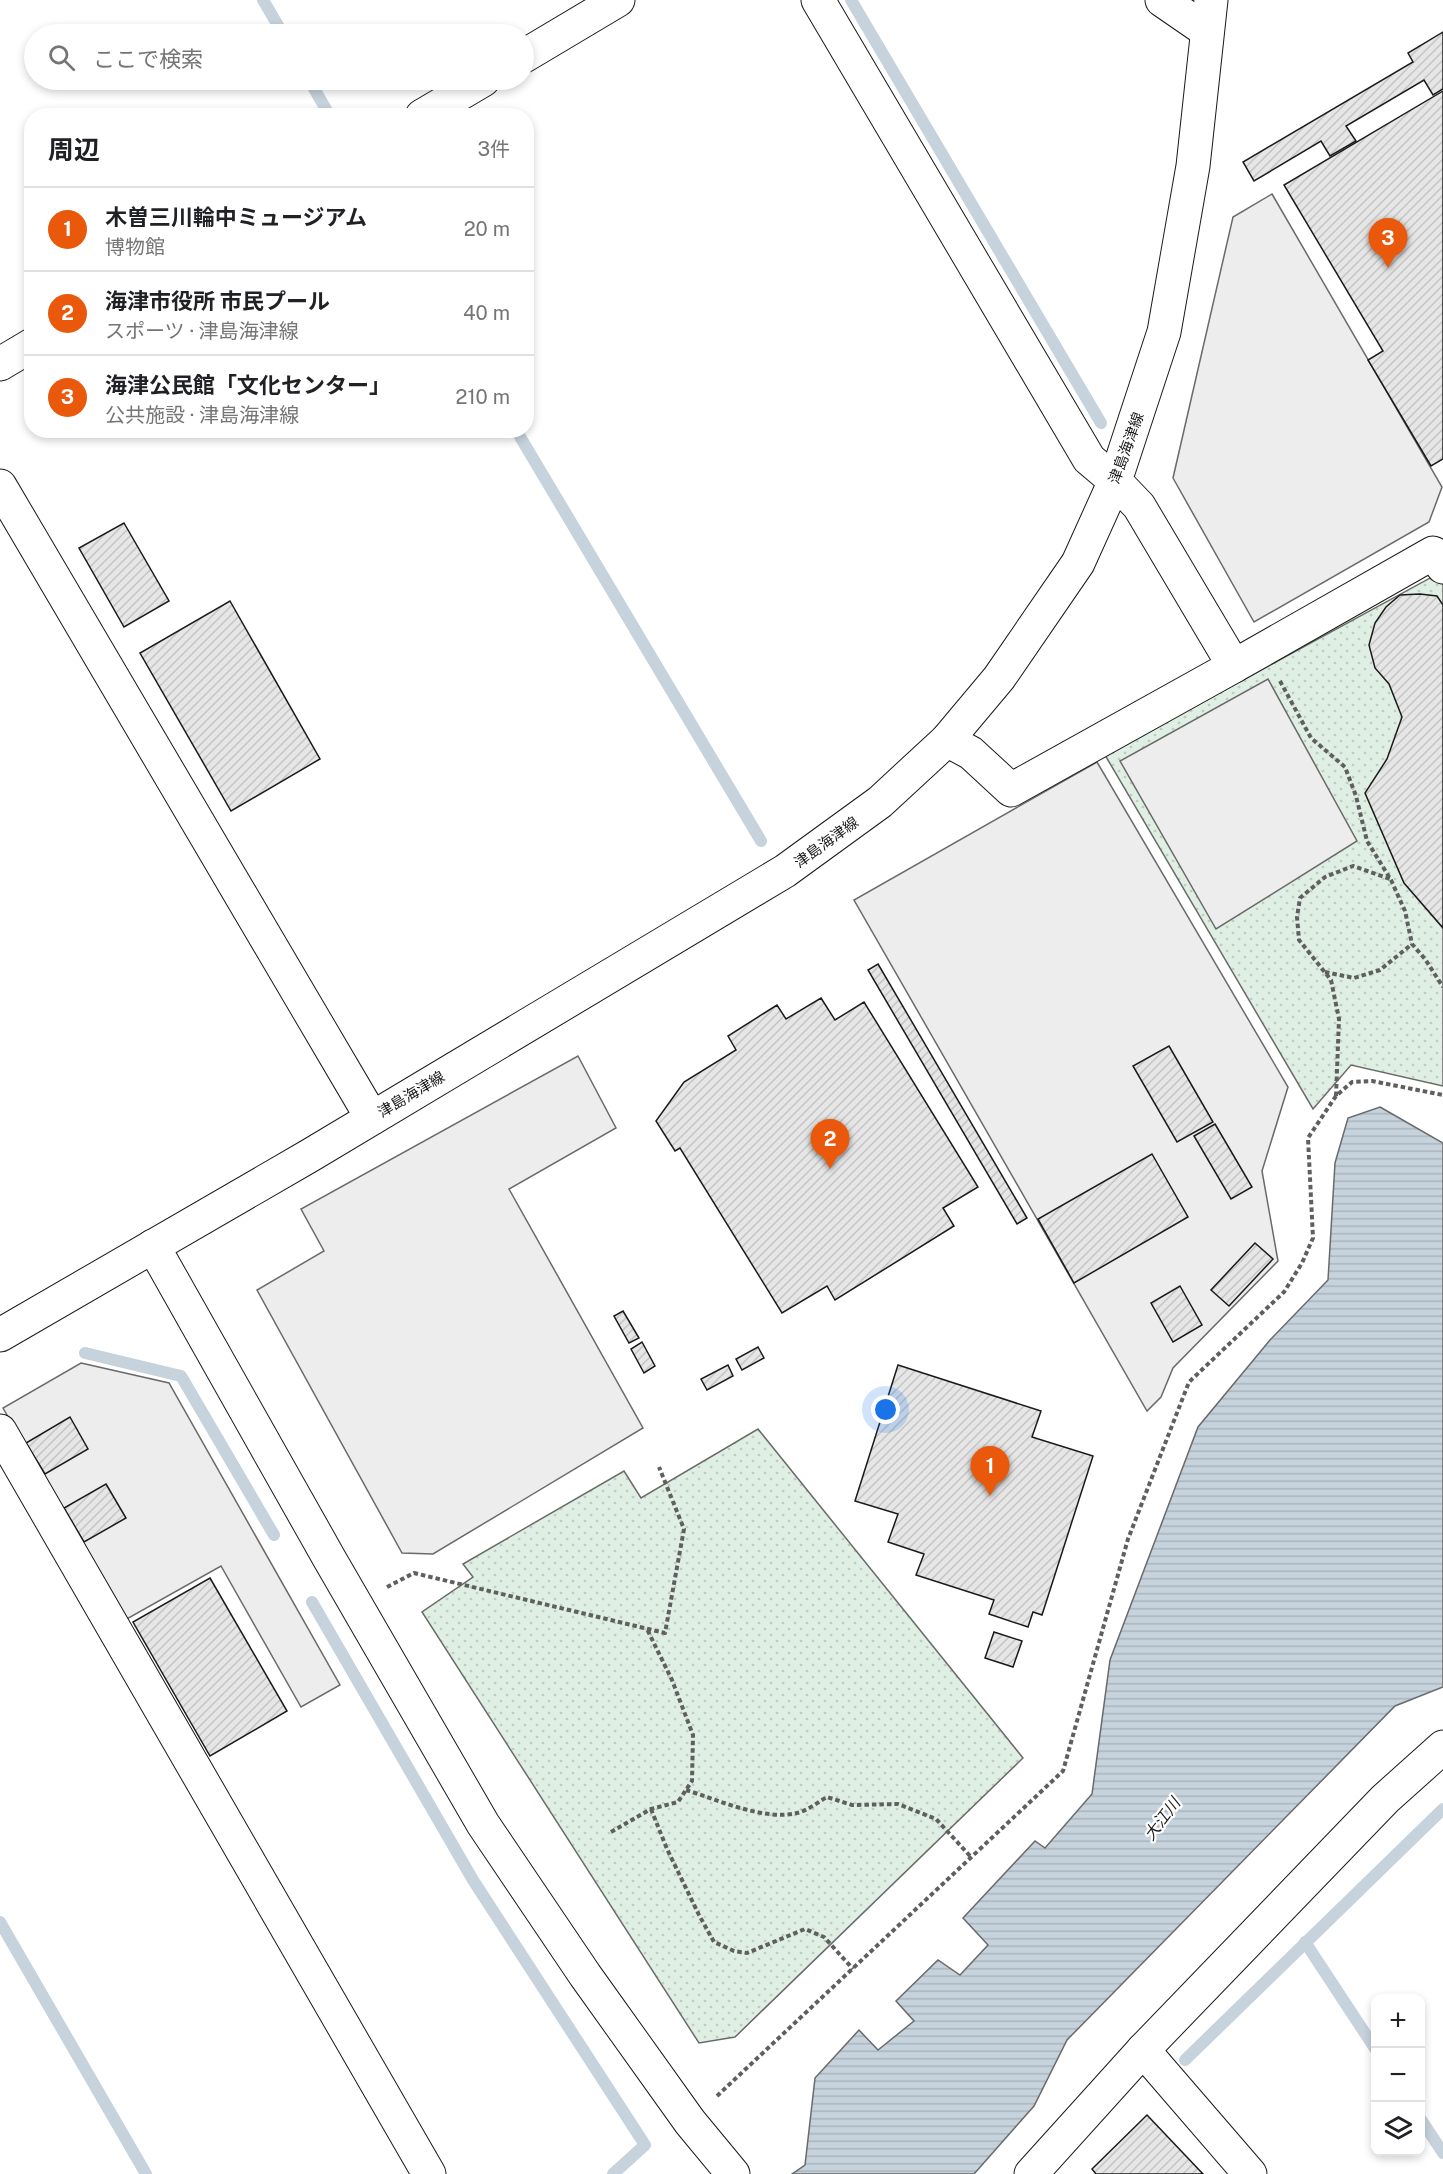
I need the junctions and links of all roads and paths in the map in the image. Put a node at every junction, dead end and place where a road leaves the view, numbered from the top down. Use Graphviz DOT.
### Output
graph roads {
  1 [pos="618,0"];
  2 [pos="818,0"];
  3 [pos="1162,0"];
  4 [pos="1209,15"];
  5 [pos="534,50"];
  6 [pos="466,90"];
  7 [pos="436,108"];
  8 [pos="24,350"];
  9 [pos="0,364"];
  10 [pos="1115,481"];
  11 [pos="0,486"];
  12 [pos="1443,567"];
  13 [pos="1263,649"];
  14 [pos="1234,666"];
  15 [pos="947,740"];
  16 [pos="1391,880"];
  17 [pos="1412,944"];
  18 [pos="1325,972"];
  19 [pos="1443,987"];
  20 [pos="1443,1095"];
  21 [pos="1336,1096"];
  22 [pos="372,1118"];
  23 [pos="153,1246"];
  24 [pos="0,1335"];
  25 [pos="0,1431"];
  26 [pos="659,1467"];
  27 [pos="384,1588"];
  28 [pos="646,1629"];
  29 [pos="1443,1747"];
  30 [pos="686,1790"];
  31 [pos="651,1809"];
  32 [pos="611,1832"];
  33 [pos="971,1857"];
  34 [pos="853,1969"];
  35 [pos="1143,2050"];
  36 [pos="690,2122"];
  37 [pos="732,2173"];
  38 [pos="429,2174"];
  39 [pos="1031,2174"];
  40 [pos="1250,2174"];
  1 -- 5 [label="street"];
  2 -- 10 [label="street"];
  3 -- 4 [label="street"];
  4 -- 10 [label="street, 津島海津線"];
  6 -- 7 [label="street"];
  8 -- 9 [label="street"];
  10 -- 14 [label="street"];
  10 -- 15 [label="street, 津島海津線"];
  11 -- 22 [label="street"];
  12 -- 13 [label="street"];
  13 -- 14 [label="street"];
  13 -- 16 [label="path"];
  14 -- 15 [label="street"];
  15 -- 22 [label="street, 津島海津線"];
  16 -- 17 [label="path"];
  16 -- 18 [label="path"];
  17 -- 18 [label="path"];
  17 -- 19 [label="path"];
  18 -- 21 [label="path"];
  20 -- 21 [label="path"];
  21 -- 33 [label="path"];
  22 -- 23 [label="street, 津島海津線"];
  23 -- 24 [label="street, 津島海津線"];
  23 -- 36 [label="street"];
  25 -- 38 [label="street"];
  26 -- 28 [label="path"];
  27 -- 28 [label="path"];
  28 -- 30 [label="path"];
  29 -- 35 [label="street"];
  30 -- 31 [label="path"];
  30 -- 33 [label="path"];
  31 -- 32 [label="path"];
  31 -- 34 [label="path"];
  33 -- 34 [label="path"];
  34 -- 36 [label="path"];
  35 -- 39 [label="street"];
  35 -- 40 [label="street"];
  36 -- 37 [label="street"];
}
